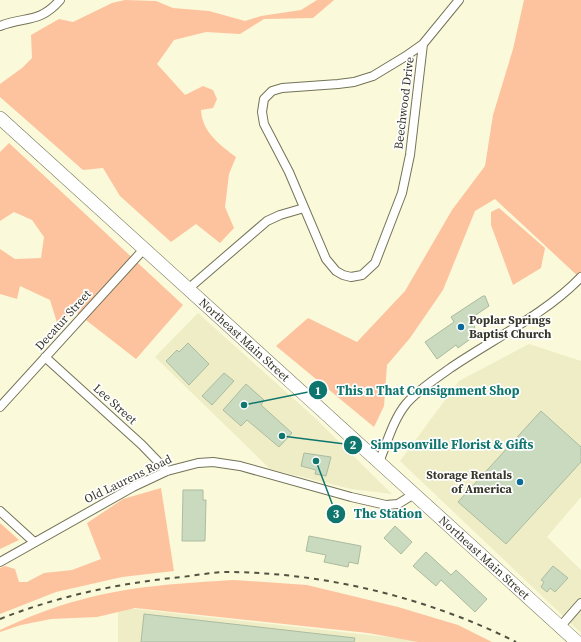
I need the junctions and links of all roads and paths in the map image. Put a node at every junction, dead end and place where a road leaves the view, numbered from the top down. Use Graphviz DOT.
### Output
graph roads {
  1 [pos="60,0"];
  2 [pos="460,0"];
  3 [pos="0,26"];
  4 [pos="422,44"];
  5 [pos="2,125"];
  6 [pos="304,208"];
  7 [pos="144,249"];
  8 [pos="581,277"];
  9 [pos="188,289"];
  10 [pos="45,357"];
  11 [pos="0,407"];
  12 [pos="379,462"];
  13 [pos="167,471"];
  14 [pos="414,494"];
  15 [pos="0,511"];
  16 [pos="34,542"];
  17 [pos="0,562"];
  18 [pos="581,603"];
  19 [pos="560,627"];
  20 [pos="577,642"];
  1 -- 3 [label="street"];
  2 -- 4 [label="street"];
  4 -- 6 [label="street, Beechwood Drive"];
  4 -- 6 [label="street, Beechwood Drive"];
  5 -- 7 [label="main road, Northeast Main Street"];
  6 -- 9 [label="street"];
  7 -- 9 [label="main road, Northeast Main Street"];
  7 -- 10 [label="street, Decatur Street"];
  8 -- 12 [label="street"];
  9 -- 12 [label="main road, Northeast Main Street"];
  10 -- 11 [label="street, Decatur Street"];
  10 -- 13 [label="street, Lee Street"];
  12 -- 14 [label="main road, Northeast Main Street"];
  13 -- 14 [label="street, Old Laurens Road"];
  13 -- 16 [label="street, Old Laurens Road"];
  14 -- 19 [label="main road, Northeast Main Street"];
  15 -- 16 [label="street"];
  16 -- 17 [label="street, Old Laurens Road"];
  18 -- 19 [label="street"];
  19 -- 20 [label="main road, Northeast Main Street"];
}
